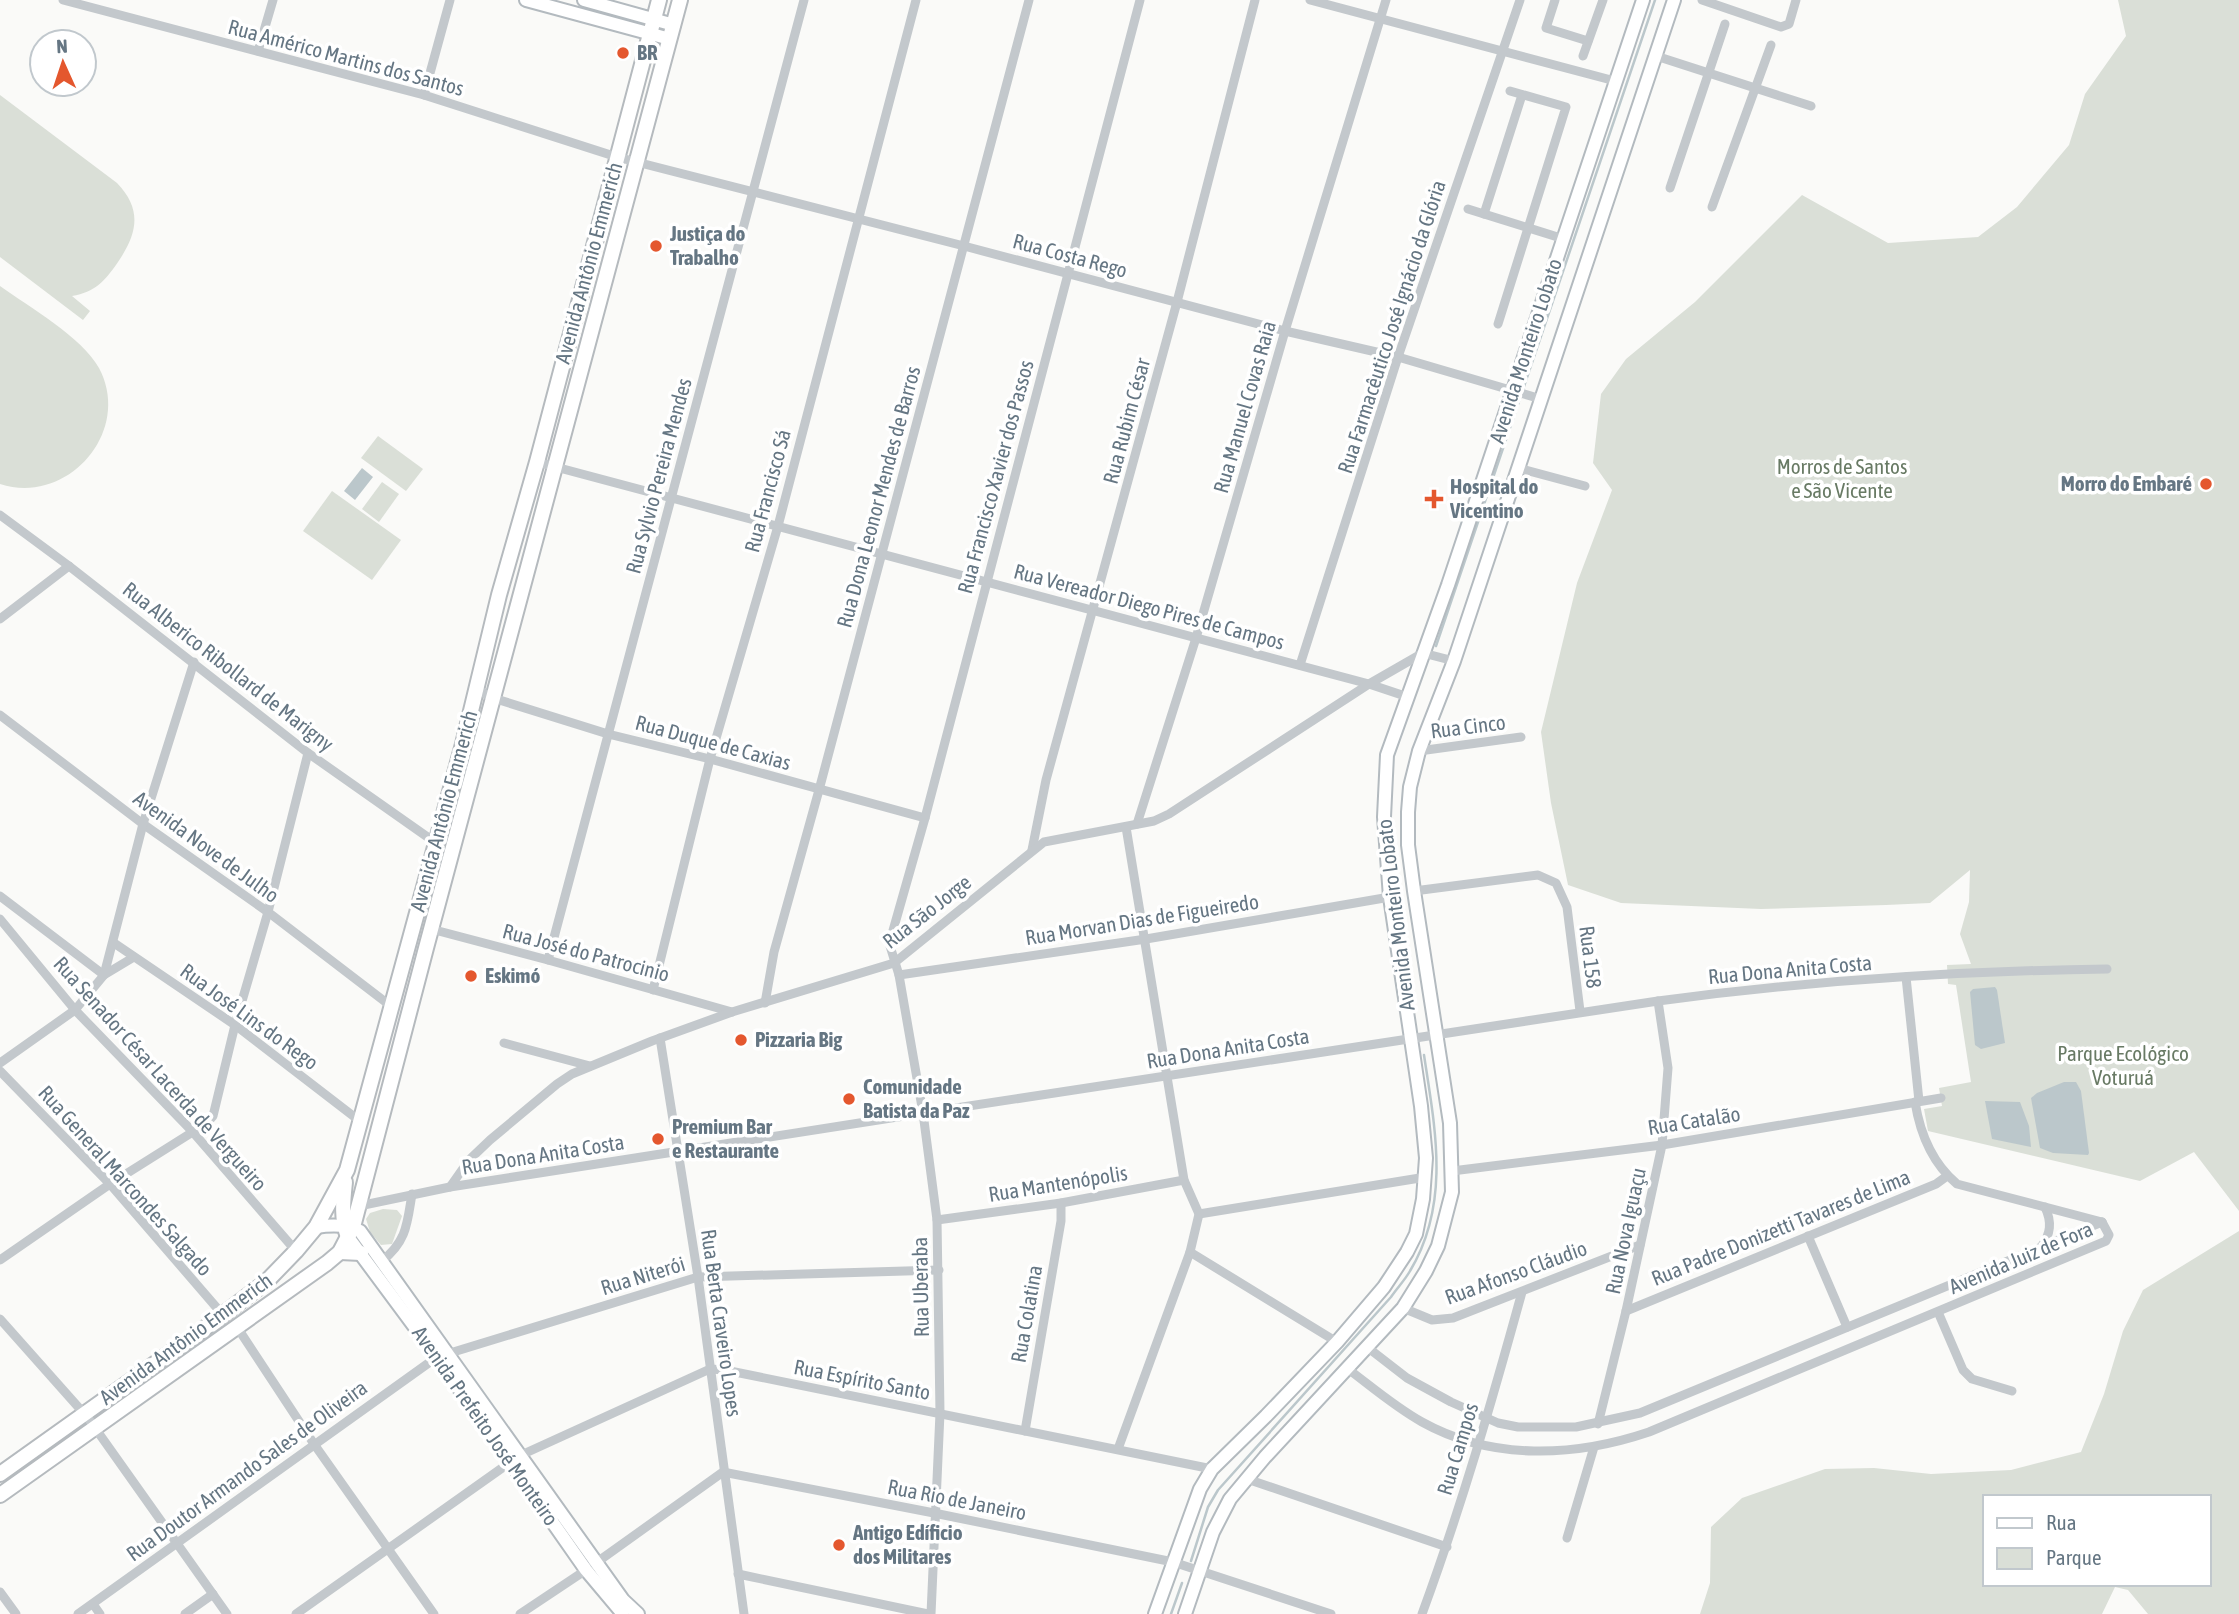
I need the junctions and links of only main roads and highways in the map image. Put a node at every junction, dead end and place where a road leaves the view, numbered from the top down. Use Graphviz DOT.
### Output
graph roads {
  1 [pos="659,0"];
  2 [pos="680,0"];
  3 [pos="499,595"];
  4 [pos="519,600"];
  5 [pos="347,1170"];
  6 [pos="343,1205"];
  7 [pos="359,1206"];
  8 [pos="348,1230"];
  9 [pos="365,1248"];
  10 [pos="340,1252"];
  11 [pos="0,1474"];
  12 [pos="0,1495"];
  1 -- 3 [label="main road, Avenida Antônio Emmerich"];
  2 -- 4 [label="main road, Avenida Antônio Emmerich"];
  3 -- 4 [label="main road"];
  3 -- 5 [label="main road, Avenida Antônio Emmerich"];
  4 -- 7 [label="main road, Avenida Antônio Emmerich"];
  5 -- 6 [label="main road"];
  5 -- 11 [label="main road, Avenida Antônio Emmerich"];
  6 -- 7 [label="main road"];
  6 -- 8 [label="main road"];
  7 -- 8 [label="main road, Avenida Antônio Emmerich"];
  8 -- 10 [label="main road, Avenida Antônio Emmerich"];
  9 -- 10 [label="main road"];
  10 -- 12 [label="main road, Avenida Antônio Emmerich"];
}
